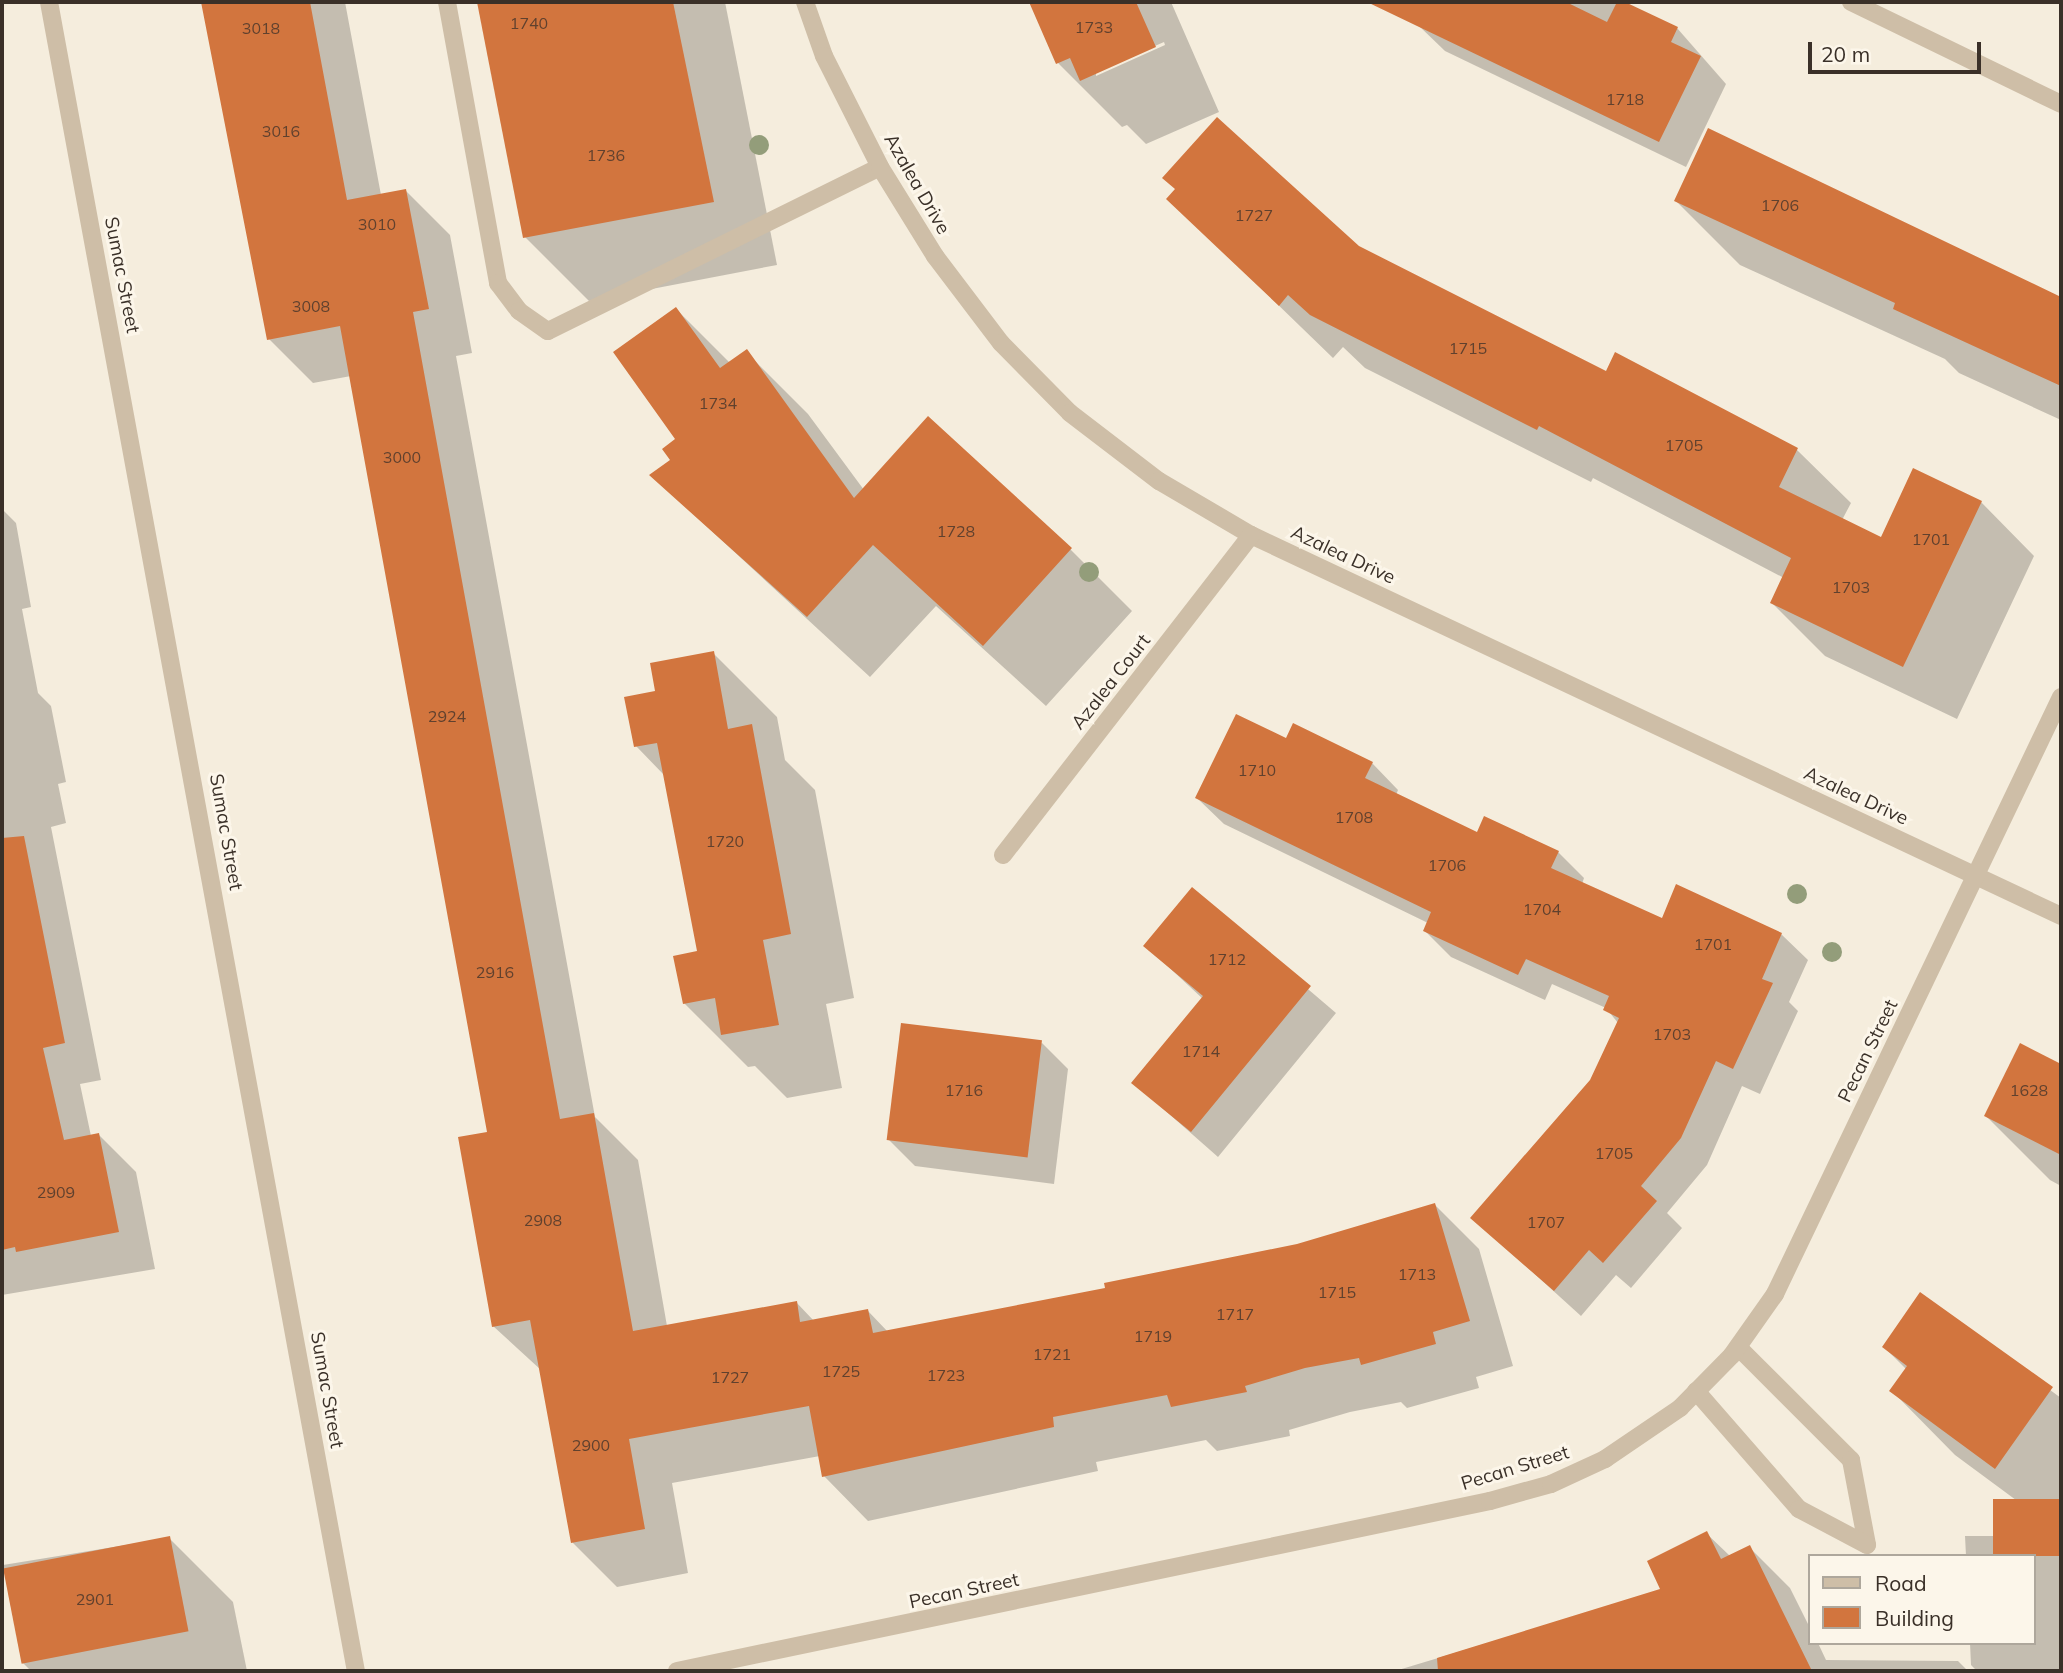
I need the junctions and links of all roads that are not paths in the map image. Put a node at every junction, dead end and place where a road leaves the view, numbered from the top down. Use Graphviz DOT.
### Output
graph roads {
  1 [pos="49,2"];
  2 [pos="447,2"];
  3 [pos="805,2"];
  4 [pos="1851,2"];
  5 [pos="2061,104"];
  6 [pos="880,167"];
  7 [pos="1251,535"];
  8 [pos="2061,697"];
  9 [pos="1003,855"];
  10 [pos="1976,875"];
  11 [pos="2061,916"];
  12 [pos="1738,1347"];
  13 [pos="1696,1391"];
  14 [pos="356,1671"];
  15 [pos="677,1671"];
  1 -- 14 [label="street, Sumac Street"];
  2 -- 6 [label="street"];
  3 -- 6 [label="street, Azalea Drive"];
  4 -- 5 [label="street"];
  6 -- 7 [label="street, Azalea Drive"];
  7 -- 9 [label="street, Azalea Court"];
  7 -- 10 [label="street, Azalea Drive"];
  8 -- 10 [label="street, Pecan Street"];
  10 -- 11 [label="street, Azalea Drive"];
  10 -- 12 [label="street, Pecan Street"];
  12 -- 13 [label="street, Pecan Street"];
  12 -- 13 [label="street"];
  13 -- 15 [label="street, Pecan Street"];
}
